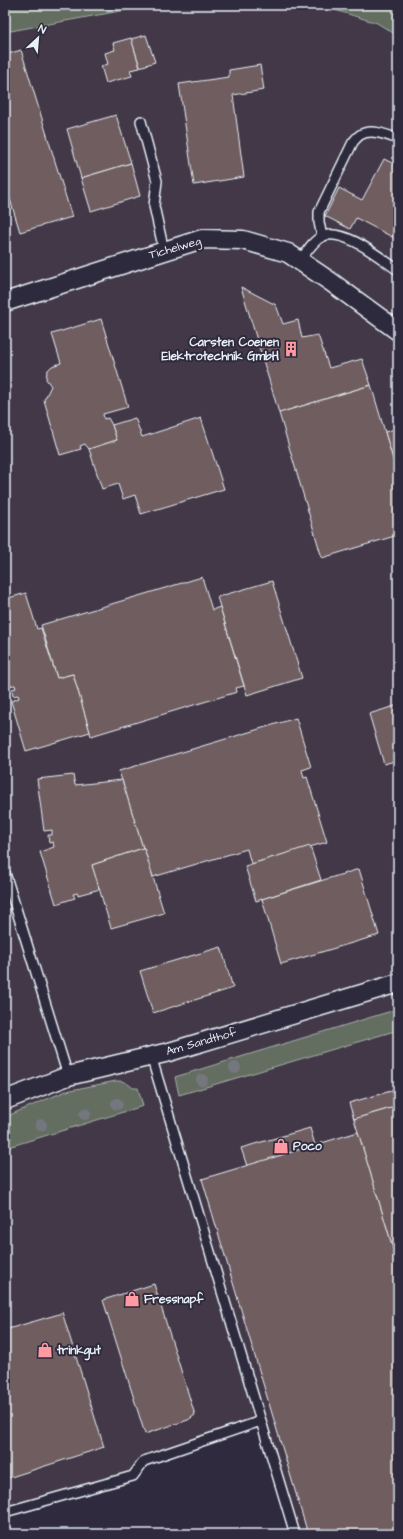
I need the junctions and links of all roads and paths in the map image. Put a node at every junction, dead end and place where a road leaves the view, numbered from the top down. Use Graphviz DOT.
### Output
graph roads {
  1 [pos="141,121"];
  2 [pos="398,139"];
  3 [pos="322,237"];
  4 [pos="164,251"];
  5 [pos="300,261"];
  6 [pos="398,270"];
  7 [pos="5,302"];
  8 [pos="397,328"];
  9 [pos="5,873"];
  10 [pos="398,983"];
  11 [pos="151,1056"];
  12 [pos="68,1076"];
  13 [pos="5,1100"];
  14 [pos="261,1421"];
  15 [pos="5,1512"];
  16 [pos="295,1534"];
  1 -- 4 [label="lane"];
  2 -- 3 [label="lane"];
  3 -- 5 [label="lane"];
  3 -- 6 [label="lane"];
  4 -- 5 [label="street, Tichelweg"];
  4 -- 7 [label="street, Tichelweg"];
  5 -- 8 [label="street, Tichelweg"];
  9 -- 12 [label="lane"];
  10 -- 11 [label="street, Am Sandthof"];
  11 -- 12 [label="street, Am Sandthof"];
  11 -- 14 [label="lane"];
  12 -- 13 [label="street, Am Sandthof"];
  14 -- 15 [label="lane"];
  14 -- 16 [label="lane"];
}
